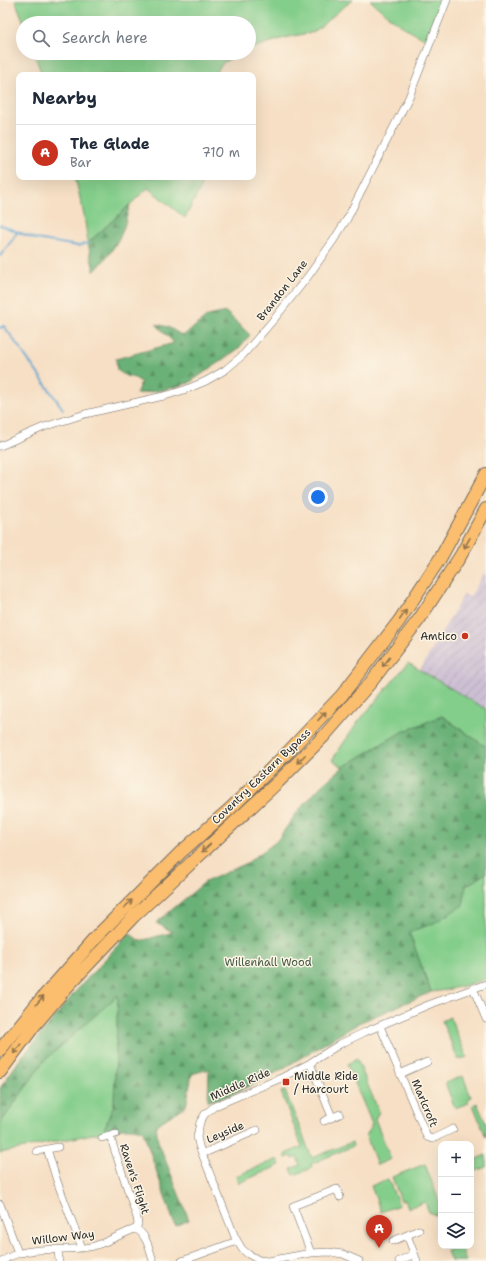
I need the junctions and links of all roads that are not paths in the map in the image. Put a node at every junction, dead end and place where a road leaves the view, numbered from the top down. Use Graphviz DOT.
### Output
graph roads {
  1 [pos="447,0"];
  2 [pos="0,446"];
  3 [pos="486,474"];
  4 [pos="486,509"];
  5 [pos="486,984"];
  6 [pos="473,988"];
  7 [pos="486,1019"];
  8 [pos="380,1026"];
  9 [pos="0,1050"];
  10 [pos="428,1062"];
  11 [pos="310,1063"];
  12 [pos="0,1072"];
  13 [pos="400,1074"];
  14 [pos="340,1114"];
  15 [pos="332,1117"];
  16 [pos="324,1121"];
  17 [pos="257,1130"];
  18 [pos="453,1130"];
  19 [pos="102,1138"];
  20 [pos="58,1147"];
  21 [pos="47,1149"];
  22 [pos="37,1151"];
  23 [pos="202,1154"];
  24 [pos="340,1196"];
  25 [pos="0,1204"];
  26 [pos="136,1229"];
  27 [pos="419,1230"];
  28 [pos="407,1236"];
  29 [pos="237,1241"];
  30 [pos="393,1241"];
  31 [pos="82,1248"];
  32 [pos="58,1250"];
  33 [pos="18,1253"];
  34 [pos="310,1253"];
  35 [pos="416,1258"];
  36 [pos="3,1261"];
  37 [pos="59,1261"];
  38 [pos="154,1261"];
  39 [pos="182,1261"];
  40 [pos="268,1261"];
  41 [pos="359,1261"];
  42 [pos="399,1261"];
  1 -- 2 [label="street, Brandon Lane"];
  9 -- 3 [label="highway, Coventry Eastern Bypass, one-way"];
  4 -- 12 [label="highway, Coventry Eastern Bypass, one-way"];
  5 -- 6 [label="street, Middle Ride"];
  6 -- 7 [label="street"];
  6 -- 8 [label="street, Middle Ride"];
  8 -- 11 [label="street, Middle Ride"];
  8 -- 13 [label="street, Marlcroft"];
  10 -- 13 [label="street, Marlcroft"];
  11 -- 15 [label="street"];
  11 -- 23 [label="street, Middle Ride"];
  13 -- 18 [label="street, Marlcroft"];
  14 -- 15 [label="street"];
  15 -- 16 [label="street"];
  17 -- 23 [label="street, Leyside"];
  19 -- 26 [label="street, Raven's Flight"];
  20 -- 21 [label="street"];
  21 -- 22 [label="street"];
  21 -- 31 [label="street"];
  23 -- 29 [label="street, Middle Ride"];
  24 -- 34 [label="street"];
  25 -- 33 [label="street"];
  26 -- 31 [label="street, Willow Way"];
  26 -- 38 [label="street"];
  27 -- 28 [label="street"];
  28 -- 30 [label="street"];
  28 -- 35 [label="street"];
  29 -- 39 [label="street"];
  29 -- 40 [label="street, Middle Ride"];
  31 -- 32 [label="street, Willow Way"];
  32 -- 33 [label="street, Willow Way"];
  32 -- 37 [label="street"];
  33 -- 36 [label="street, Willow Way"];
  34 -- 40 [label="street, Middle Ride"];
  34 -- 41 [label="street, Middle Ride"];
  35 -- 42 [label="street"];
}
